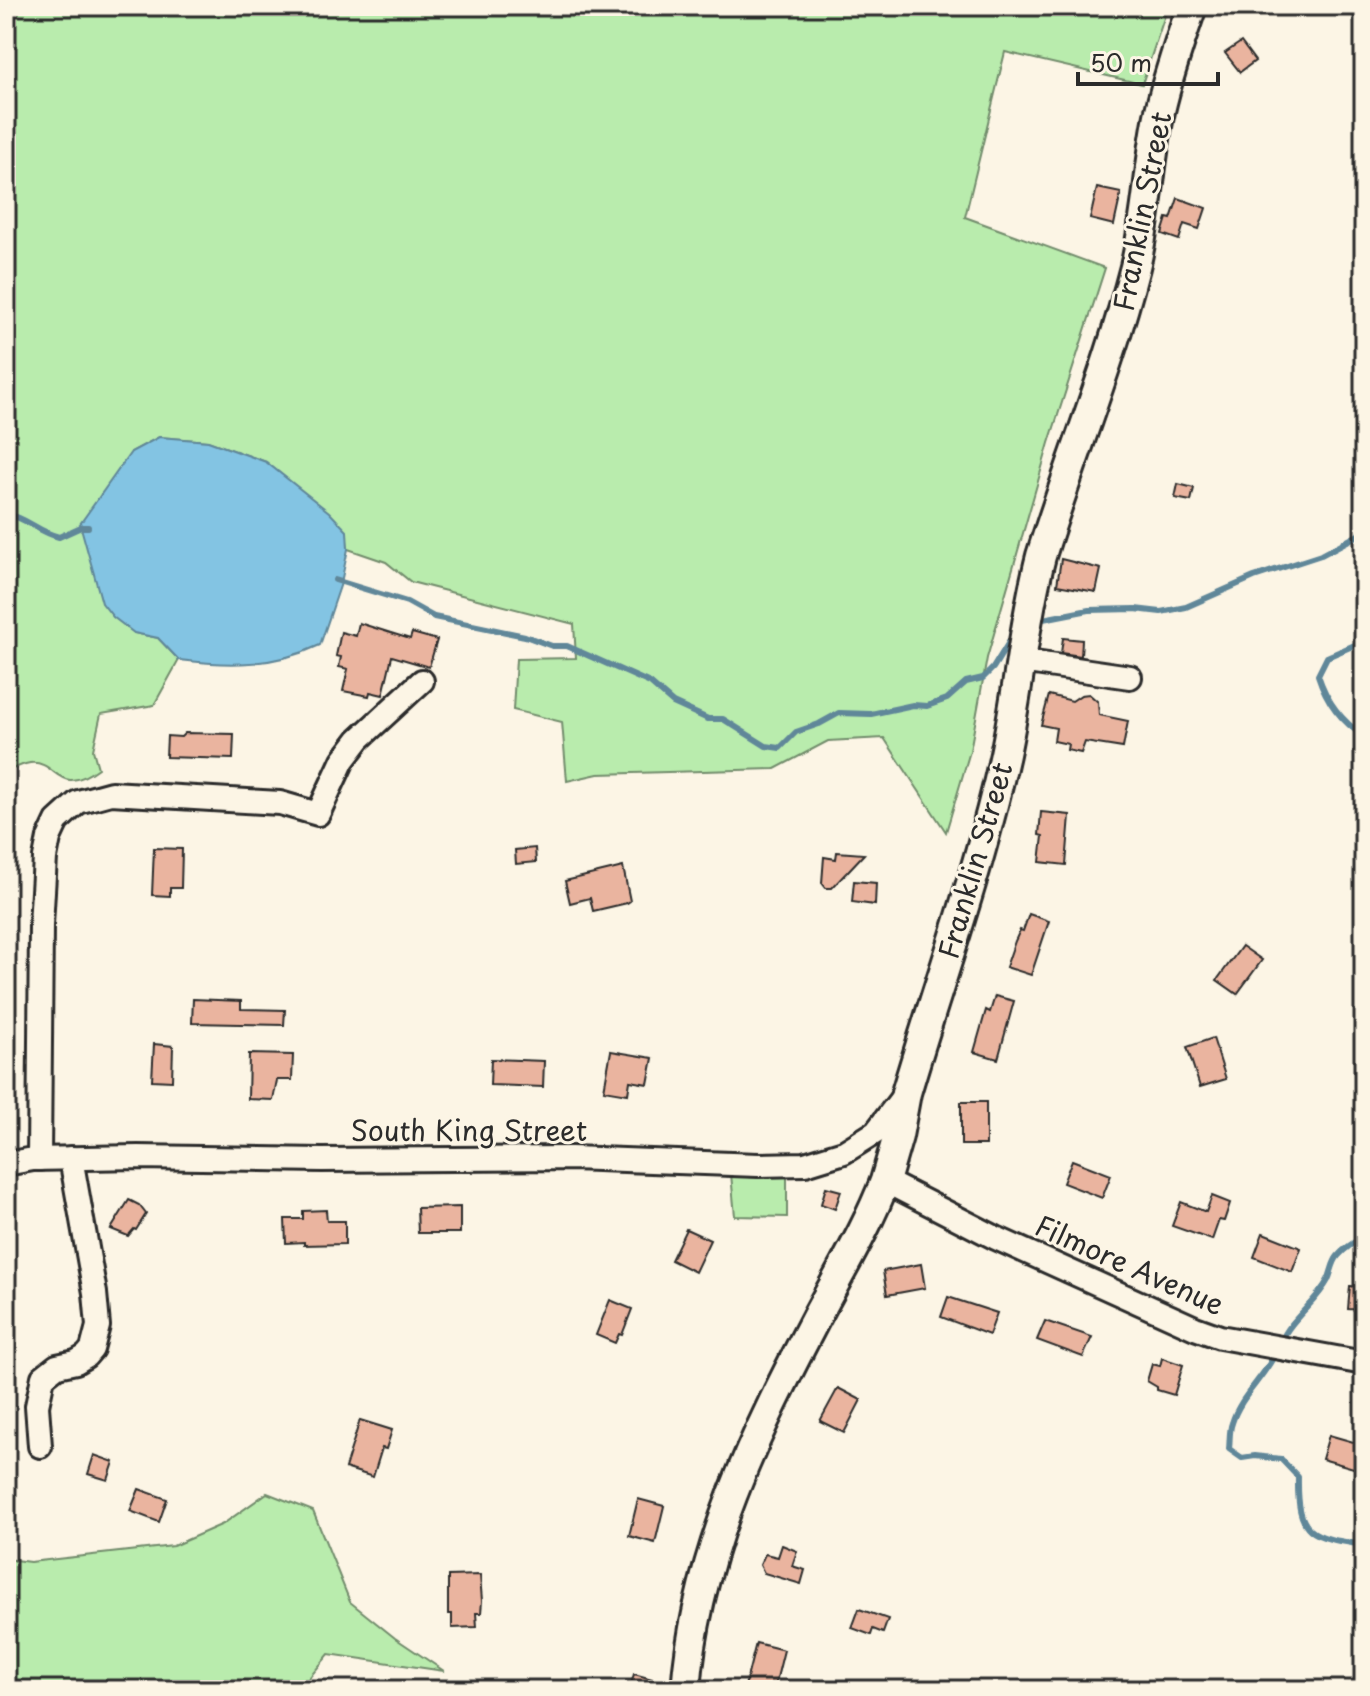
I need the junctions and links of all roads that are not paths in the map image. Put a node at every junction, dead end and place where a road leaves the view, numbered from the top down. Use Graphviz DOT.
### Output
graph roads {
  1 [pos="1192,6"];
  2 [pos="1021,661"];
  3 [pos="1130,677"];
  4 [pos="422,681"];
  5 [pos="906,1093"];
  6 [pos="71,1158"];
  7 [pos="39,1159"];
  8 [pos="6,1164"];
  9 [pos="885,1181"];
  10 [pos="1364,1363"];
  11 [pos="40,1446"];
  12 [pos="686,1690"];
  1 -- 2 [label="main road, Franklin Street"];
  2 -- 3 [label="street"];
  2 -- 5 [label="main road, Franklin Street"];
  4 -- 7 [label="street"];
  5 -- 6 [label="street, South King Street"];
  5 -- 9 [label="main road, Franklin Street"];
  6 -- 7 [label="street, South King Street"];
  6 -- 11 [label="street"];
  7 -- 8 [label="street, South King Street"];
  9 -- 10 [label="street, Filmore Avenue"];
  9 -- 12 [label="main road, Franklin Street"];
}
